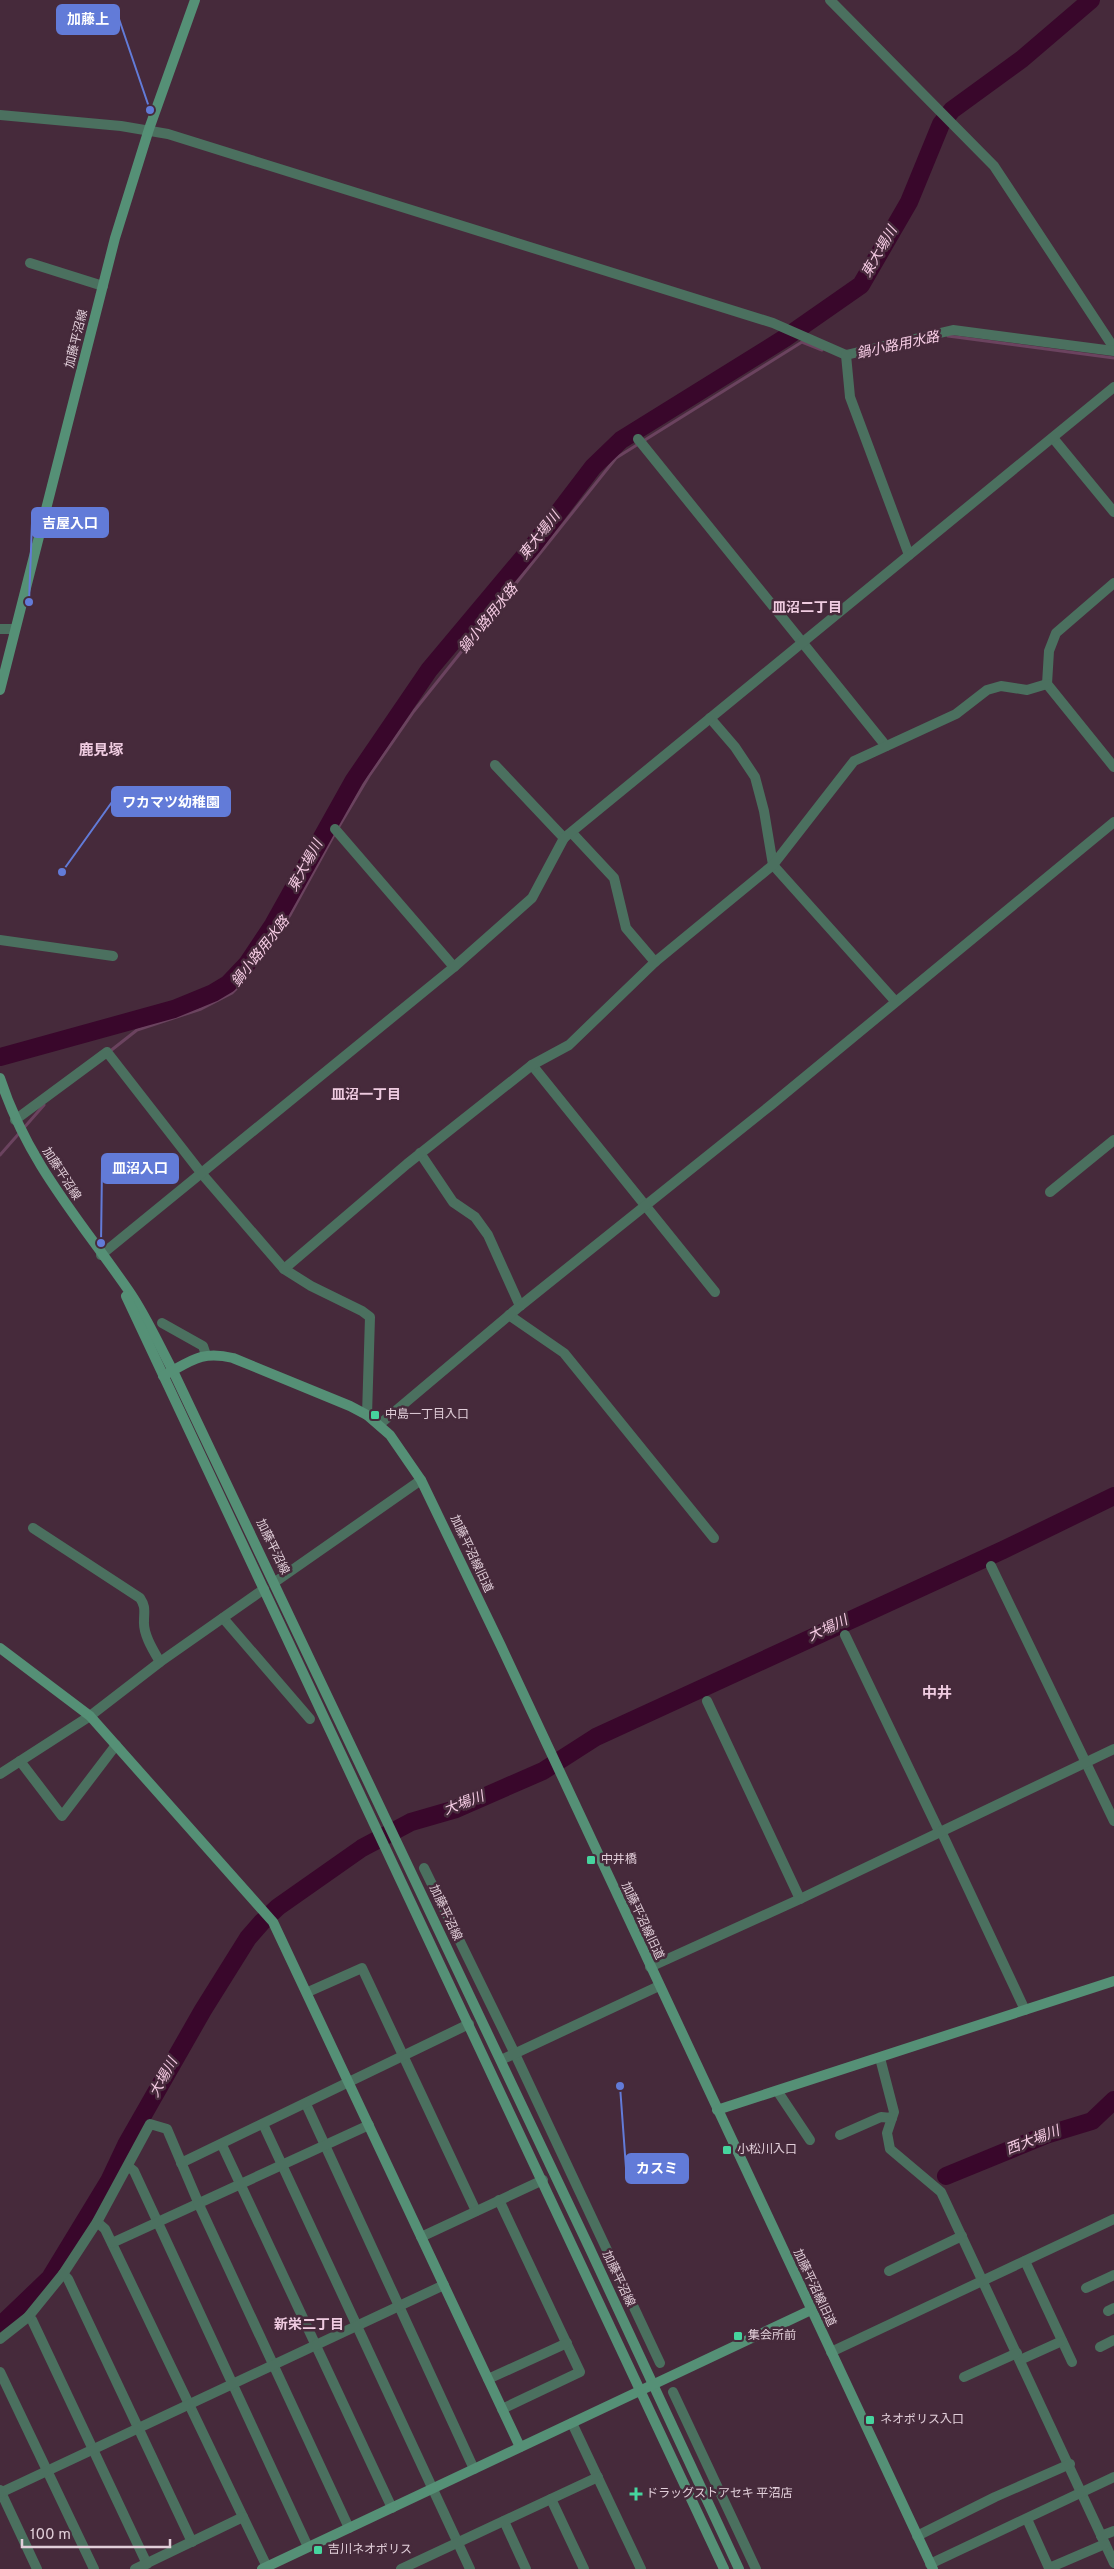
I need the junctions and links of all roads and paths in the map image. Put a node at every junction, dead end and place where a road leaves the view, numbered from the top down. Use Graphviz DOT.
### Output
graph roads {
  1 [pos="195,0"];
  2 [pos="830,0"];
  3 [pos="0,115"];
  4 [pos="149,129"];
  5 [pos="30,263"];
  6 [pos="103,286"];
  7 [pos="1114,349"];
  8 [pos="846,355"];
  9 [pos="1114,387"];
  10 [pos="1053,438"];
  11 [pos="638,439"];
  12 [pos="1114,512"];
  13 [pos="909,556"];
  14 [pos="1114,583"];
  15 [pos="0,629"];
  16 [pos="15,629"];
  17 [pos="803,642"];
  18 [pos="1048,684"];
  19 [pos="0,690"];
  20 [pos="710,718"];
  21 [pos="886,746"];
  22 [pos="495,764"];
  23 [pos="1114,767"];
  24 [pos="1114,822"];
  25 [pos="335,829"];
  26 [pos="568,836"];
  27 [pos="773,866"];
  28 [pos="0,940"];
  29 [pos="113,956"];
  30 [pos="655,962"];
  31 [pos="454,967"];
  32 [pos="895,1000"];
  33 [pos="532,1065"];
  34 [pos="0,1080"];
  35 [pos="10,1106"];
  36 [pos="0,1113"];
  37 [pos="15,1120"];
  38 [pos="1114,1140"];
  39 [pos="420,1154"];
  40 [pos="202,1174"];
  41 [pos="1050,1192"];
  42 [pos="646,1204"];
  43 [pos="101,1255"];
  44 [pos="284,1269"];
  45 [pos="116,1275"];
  46 [pos="715,1292"];
  47 [pos="520,1306"];
  48 [pos="509,1315"];
  49 [pos="162,1322"];
  50 [pos="206,1355"];
  51 [pos="173,1370"];
  52 [pos="163,1376"];
  53 [pos="368,1415"];
  54 [pos="380,1424"];
  55 [pos="421,1480"];
  56 [pos="33,1528"];
  57 [pos="714,1538"];
  58 [pos="991,1566"];
  59 [pos="275,1582"];
  60 [pos="264,1589"];
  61 [pos="222,1618"];
  62 [pos="845,1635"];
  63 [pos="0,1648"];
  64 [pos="160,1662"];
  65 [pos="707,1701"];
  66 [pos="90,1716"];
  67 [pos="310,1719"];
  68 [pos="116,1745"];
  69 [pos="1114,1749"];
  70 [pos="20,1761"];
  71 [pos="1086,1762"];
  72 [pos="0,1774"];
  73 [pos="1114,1821"];
  74 [pos="940,1831"];
  75 [pos="424,1868"];
  76 [pos="800,1899"];
  77 [pos="650,1966"];
  78 [pos="1114,1980"];
  79 [pos="659,1986"];
  80 [pos="308,1992"];
  81 [pos="1025,2010"];
  82 [pos="469,2024"];
  83 [pos="403,2054"];
  84 [pos="515,2054"];
  85 [pos="880,2058"];
  86 [pos="501,2060"];
  87 [pos="349,2083"];
  88 [pos="778,2092"];
  89 [pos="306,2104"];
  90 [pos="717,2110"];
  91 [pos="892,2118"];
  92 [pos="263,2124"];
  93 [pos="369,2125"];
  94 [pos="840,2135"];
  95 [pos="810,2140"];
  96 [pos="222,2145"];
  97 [pos="325,2145"];
  98 [pos="181,2163"];
  99 [pos="128,2166"];
  100 [pos="283,2166"];
  101 [pos="543,2180"];
  102 [pos="240,2184"];
  103 [pos="500,2200"];
  104 [pos="199,2203"];
  105 [pos="476,2211"];
  106 [pos="1114,2219"];
  107 [pos="97,2222"];
  108 [pos="158,2222"];
  109 [pos="962,2236"];
  110 [pos="421,2237"];
  111 [pos="602,2240"];
  112 [pos="112,2243"];
  113 [pos="589,2247"];
  114 [pos="1025,2261"];
  115 [pos="889,2271"];
  116 [pos="63,2274"];
  117 [pos="1114,2275"];
  118 [pos="983,2280"];
  119 [pos="444,2285"];
  120 [pos="1086,2288"];
  121 [pos="399,2305"];
  122 [pos="811,2310"];
  123 [pos="28,2317"];
  124 [pos="357,2324"];
  125 [pos="0,2339"];
  126 [pos="1114,2340"];
  127 [pos="1062,2341"];
  128 [pos="567,2343"];
  129 [pos="315,2344"];
  130 [pos="1100,2346"];
  131 [pos="831,2352"];
  132 [pos="1019,2357"];
  133 [pos="1072,2362"];
  134 [pos="273,2363"];
  135 [pos="660,2363"];
  136 [pos="0,2372"];
  137 [pos="964,2377"];
  138 [pos="488,2379"];
  139 [pos="232,2382"];
  140 [pos="653,2384"];
  141 [pos="641,2390"];
  142 [pos="674,2392"];
  143 [pos="189,2404"];
  144 [pos="502,2409"];
  145 [pos="572,2423"];
  146 [pos="138,2428"];
  147 [pos="697,2442"];
  148 [pos="520,2447"];
  149 [pos="683,2448"];
  150 [pos="93,2449"];
  151 [pos="1070,2464"];
  152 [pos="474,2469"];
  153 [pos="47,2471"];
  154 [pos="598,2477"];
  155 [pos="1114,2477"];
  156 [pos="432,2488"];
  157 [pos="0,2492"];
  158 [pos="1082,2492"];
  159 [pos="551,2499"];
  160 [pos="392,2508"];
  161 [pos="243,2517"];
  162 [pos="1027,2518"];
  163 [pos="504,2521"];
  164 [pos="348,2528"];
  165 [pos="1114,2531"];
  166 [pos="917,2536"];
  167 [pos="1103,2540"];
  168 [pos="192,2542"];
  169 [pos="457,2543"];
  170 [pos="308,2546"];
  171 [pos="1114,2563"];
  172 [pos="147,2564"];
  173 [pos="932,2566"];
  174 [pos="408,2567"];
  175 [pos="266,2568"];
  176 [pos="37,2569"];
  177 [pos="94,2569"];
  178 [pos="135,2569"];
  179 [pos="470,2569"];
  180 [pos="526,2569"];
  181 [pos="584,2569"];
  182 [pos="642,2569"];
  183 [pos="724,2569"];
  184 [pos="738,2569"];
  185 [pos="756,2569"];
  186 [pos="1049,2569"];
  1 -- 4 [label="main road, 加藤平沼線"];
  2 -- 7 [label="street"];
  3 -- 4 [label="street"];
  4 -- 6 [label="main road, 加藤平沼線"];
  4 -- 8 [label="street"];
  5 -- 6 [label="street"];
  6 -- 16 [label="main road, 加藤平沼線"];
  7 -- 8 [label="street"];
  8 -- 13 [label="street"];
  9 -- 10 [label="street"];
  10 -- 12 [label="street"];
  10 -- 13 [label="street"];
  11 -- 17 [label="street"];
  13 -- 17 [label="street"];
  14 -- 18 [label="street"];
  15 -- 16 [label="street"];
  16 -- 19 [label="main road, 加藤平沼線"];
  17 -- 20 [label="street"];
  17 -- 21 [label="street"];
  18 -- 21 [label="street"];
  18 -- 23 [label="street"];
  20 -- 26 [label="street"];
  20 -- 27 [label="street"];
  21 -- 27 [label="street"];
  22 -- 26 [label="street"];
  24 -- 32 [label="street"];
  25 -- 31 [label="street"];
  26 -- 30 [label="street"];
  26 -- 31 [label="street"];
  27 -- 30 [label="street"];
  27 -- 32 [label="street"];
  28 -- 29 [label="street"];
  30 -- 33 [label="street"];
  31 -- 40 [label="street"];
  32 -- 42 [label="street"];
  33 -- 39 [label="street"];
  33 -- 42 [label="street"];
  34 -- 35 [label="main road, 加藤平沼線"];
  35 -- 36 [label="main road"];
  35 -- 37 [label="main road, 加藤平沼線"];
  37 -- 40 [label="street"];
  37 -- 43 [label="main road, 加藤平沼線"];
  38 -- 41 [label="street"];
  39 -- 44 [label="street"];
  39 -- 47 [label="street"];
  40 -- 43 [label="street"];
  40 -- 44 [label="street"];
  42 -- 46 [label="street"];
  42 -- 47 [label="street"];
  43 -- 45 [label="main road, 加藤平沼線"];
  44 -- 53 [label="street"];
  45 -- 51 [label="main road, 加藤平沼線"];
  45 -- 52 [label="main road, 加藤平沼線"];
  47 -- 48 [label="street"];
  48 -- 54 [label="street"];
  48 -- 57 [label="street"];
  49 -- 50 [label="street"];
  50 -- 51 [label="main road, 加藤平沼線旧道"];
  50 -- 53 [label="main road, 加藤平沼線旧道"];
  51 -- 52 [label="main road, 加藤平沼線旧道"];
  51 -- 59 [label="main road, 加藤平沼線"];
  52 -- 60 [label="main road, 加藤平沼線"];
  53 -- 54 [label="main road, 加藤平沼線旧道"];
  54 -- 55 [label="main road, 加藤平沼線旧道"];
  55 -- 59 [label="street"];
  55 -- 77 [label="main road, 加藤平沼線旧道"];
  56 -- 64 [label="street"];
  58 -- 71 [label="street"];
  59 -- 86 [label="main road, 加藤平沼線"];
  60 -- 61 [label="street"];
  60 -- 82 [label="main road, 加藤平沼線"];
  61 -- 64 [label="street"];
  61 -- 67 [label="street"];
  62 -- 74 [label="street"];
  63 -- 66 [label="main road"];
  64 -- 66 [label="street"];
  65 -- 76 [label="street"];
  66 -- 68 [label="main road"];
  66 -- 70 [label="street"];
  68 -- 70 [label="street"];
  68 -- 80 [label="main road"];
  69 -- 71 [label="street"];
  70 -- 72 [label="street"];
  71 -- 73 [label="street"];
  71 -- 74 [label="street"];
  74 -- 76 [label="street"];
  74 -- 81 [label="street"];
  75 -- 84 [label="street"];
  76 -- 77 [label="street"];
  77 -- 79 [label="main road, 加藤平沼線旧道"];
  78 -- 81 [label="main road"];
  79 -- 84 [label="street"];
  79 -- 90 [label="main road, 加藤平沼線旧道"];
  80 -- 83 [label="street"];
  80 -- 87 [label="main road"];
  81 -- 85 [label="main road"];
  82 -- 83 [label="street"];
  82 -- 101 [label="main road, 加藤平沼線"];
  83 -- 87 [label="street"];
  83 -- 105 [label="street"];
  84 -- 86 [label="street"];
  84 -- 111 [label="street"];
  85 -- 88 [label="main road"];
  85 -- 91 [label="street"];
  86 -- 113 [label="main road, 加藤平沼線"];
  87 -- 89 [label="street"];
  87 -- 93 [label="main road"];
  88 -- 90 [label="main road"];
  88 -- 95 [label="street"];
  89 -- 92 [label="street"];
  89 -- 97 [label="street"];
  90 -- 122 [label="main road, 加藤平沼線旧道"];
  91 -- 94 [label="street"];
  91 -- 109 [label="street"];
  92 -- 96 [label="street"];
  92 -- 100 [label="street"];
  93 -- 97 [label="street"];
  93 -- 110 [label="main road"];
  96 -- 98 [label="street"];
  96 -- 102 [label="street"];
  97 -- 100 [label="street"];
  97 -- 121 [label="street"];
  98 -- 99 [label="street"];
  98 -- 104 [label="street"];
  99 -- 107 [label="street"];
  99 -- 108 [label="street"];
  100 -- 102 [label="street"];
  100 -- 124 [label="street"];
  101 -- 103 [label="street"];
  101 -- 141 [label="main road, 加藤平沼線"];
  102 -- 104 [label="street"];
  102 -- 129 [label="street"];
  103 -- 105 [label="street"];
  103 -- 128 [label="street"];
  104 -- 108 [label="street"];
  104 -- 134 [label="street"];
  105 -- 110 [label="street"];
  106 -- 114 [label="street"];
  107 -- 112 [label="street"];
  107 -- 116 [label="street"];
  108 -- 112 [label="street"];
  108 -- 139 [label="street"];
  109 -- 115 [label="street"];
  109 -- 118 [label="street"];
  110 -- 119 [label="main road"];
  111 -- 113 [label="street"];
  111 -- 135 [label="street"];
  112 -- 143 [label="street"];
  113 -- 140 [label="main road, 加藤平沼線"];
  114 -- 118 [label="street"];
  114 -- 127 [label="street"];
  116 -- 123 [label="street"];
  116 -- 146 [label="street"];
  117 -- 120 [label="street"];
  118 -- 131 [label="street"];
  118 -- 132 [label="street"];
  119 -- 121 [label="street"];
  119 -- 138 [label="main road"];
  121 -- 124 [label="street"];
  121 -- 152 [label="street"];
  122 -- 131 [label="main road, 加藤平沼線旧道"];
  122 -- 140 [label="main road"];
  123 -- 125 [label="street"];
  123 -- 150 [label="street"];
  124 -- 129 [label="street"];
  124 -- 156 [label="street"];
  126 -- 130 [label="street"];
  127 -- 132 [label="street"];
  127 -- 133 [label="street"];
  128 -- 138 [label="street"];
  128 -- 144 [label="street"];
  129 -- 134 [label="street"];
  129 -- 160 [label="street"];
  131 -- 166 [label="main road, 加藤平沼線旧道"];
  132 -- 137 [label="street"];
  132 -- 151 [label="street"];
  134 -- 139 [label="street"];
  134 -- 164 [label="street"];
  136 -- 153 [label="street"];
  138 -- 144 [label="main road"];
  139 -- 143 [label="street"];
  139 -- 170 [label="street"];
  140 -- 141 [label="main road"];
  140 -- 149 [label="main road, 加藤平沼線"];
  141 -- 145 [label="main road"];
  141 -- 183 [label="main road, 加藤平沼線"];
  142 -- 147 [label="street"];
  143 -- 146 [label="street"];
  143 -- 161 [label="street"];
  144 -- 148 [label="main road"];
  145 -- 148 [label="main road"];
  145 -- 154 [label="street"];
  146 -- 150 [label="street"];
  146 -- 168 [label="street"];
  147 -- 149 [label="street"];
  147 -- 185 [label="street"];
  148 -- 152 [label="main road"];
  149 -- 184 [label="main road, 加藤平沼線"];
  150 -- 153 [label="street"];
  150 -- 172 [label="street"];
  151 -- 158 [label="street"];
  151 -- 166 [label="street"];
  152 -- 156 [label="main road"];
  153 -- 157 [label="street"];
  153 -- 177 [label="street"];
  154 -- 159 [label="street"];
  154 -- 182 [label="street"];
  155 -- 158 [label="street"];
  156 -- 160 [label="main road"];
  156 -- 169 [label="street"];
  157 -- 176 [label="street"];
  158 -- 162 [label="street"];
  158 -- 167 [label="street"];
  159 -- 163 [label="street"];
  159 -- 181 [label="street"];
  160 -- 164 [label="main road"];
  161 -- 168 [label="street"];
  161 -- 175 [label="street"];
  162 -- 173 [label="street"];
  162 -- 186 [label="street"];
  163 -- 169 [label="street"];
  163 -- 180 [label="street"];
  164 -- 170 [label="main road"];
  165 -- 167 [label="street"];
  166 -- 173 [label="main road, 加藤平沼線旧道"];
  167 -- 171 [label="street"];
  167 -- 186 [label="street"];
  168 -- 172 [label="street"];
  169 -- 174 [label="street"];
  169 -- 179 [label="street"];
  170 -- 175 [label="main road"];
  172 -- 178 [label="street"];
}
